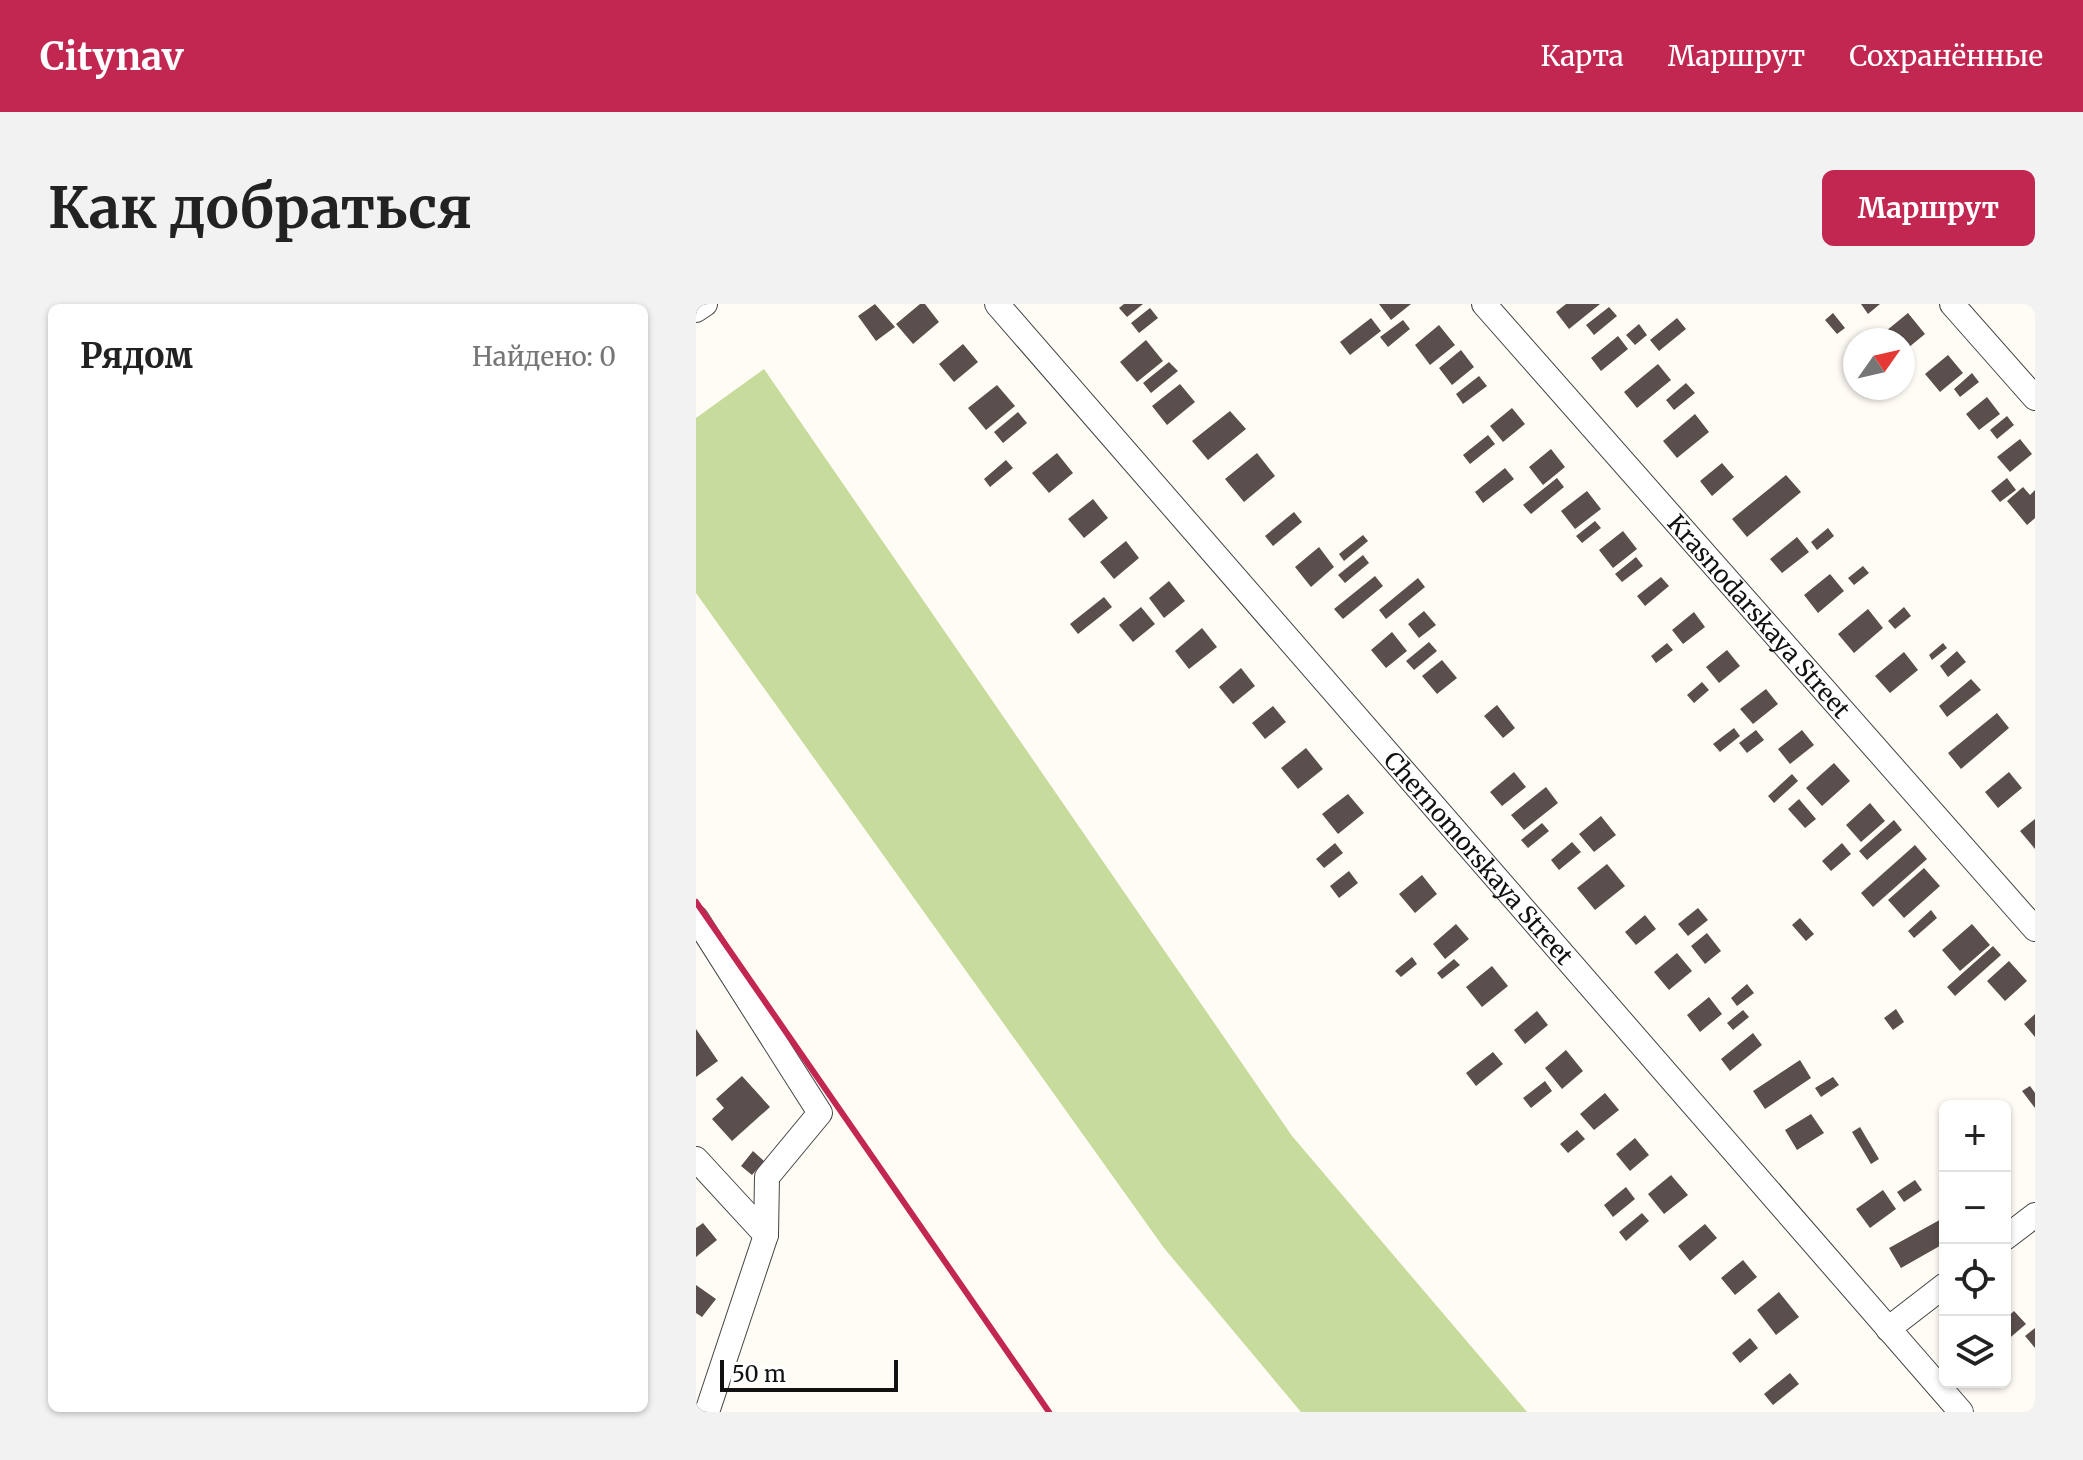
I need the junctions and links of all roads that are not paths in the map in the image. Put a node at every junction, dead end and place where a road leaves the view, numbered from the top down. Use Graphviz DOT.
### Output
graph roads {
  1 [pos="705,304"];
  2 [pos="997,304"];
  3 [pos="1484,304"];
  4 [pos="1952,304"];
  5 [pos="696,310"];
  6 [pos="2035,398"];
  7 [pos="696,918"];
  8 [pos="2035,929"];
  9 [pos="696,1159"];
  10 [pos="2035,1215"];
  11 [pos="2011,1233"];
  12 [pos="766,1235"];
  13 [pos="1939,1290"];
  14 [pos="1888,1329"];
  15 [pos="707,1412"];
  16 [pos="1961,1412"];
  1 -- 5 [label="street"];
  2 -- 14 [label="street, Chernomorskaya Street"];
  3 -- 8 [label="street, Krasnodarskaya Street"];
  4 -- 6 [label="street"];
  7 -- 12 [label="street"];
  9 -- 12 [label="street"];
  10 -- 11 [label="street"];
  12 -- 15 [label="street"];
  13 -- 14 [label="street"];
  14 -- 16 [label="street, Chernomorskaya Street"];
}
